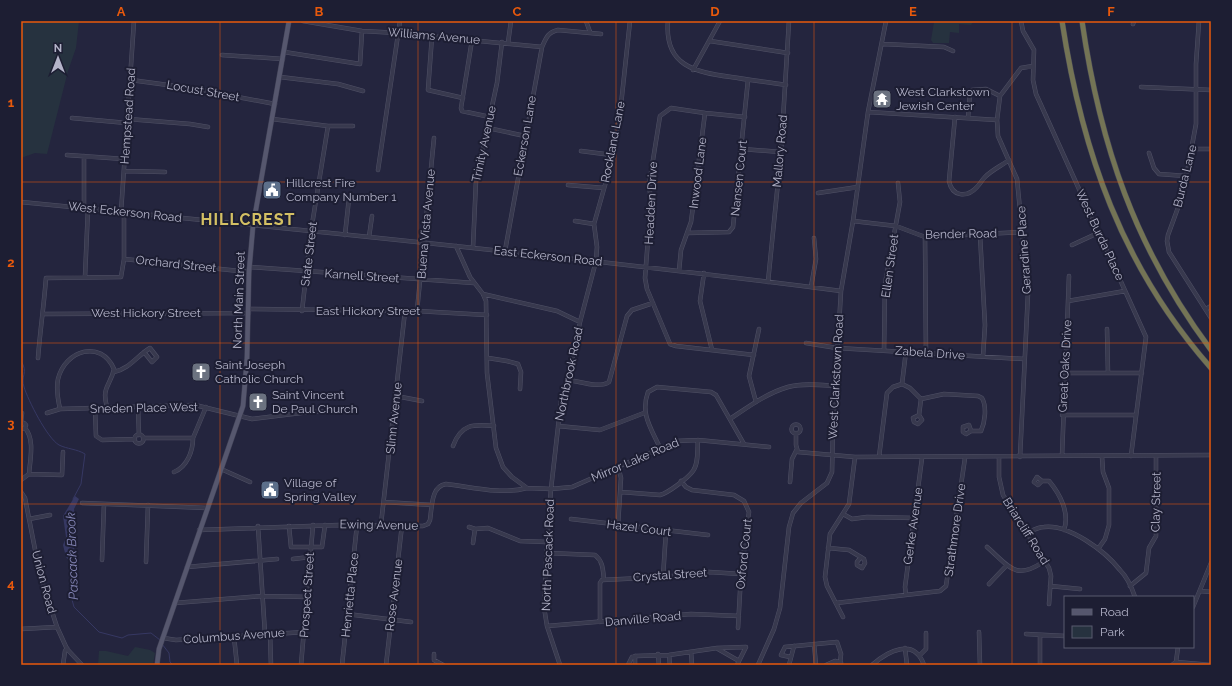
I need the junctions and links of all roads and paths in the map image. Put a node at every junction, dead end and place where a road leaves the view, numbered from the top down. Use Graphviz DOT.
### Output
graph roads {
  1 [pos="134,21"];
  2 [pos="289,21"];
  3 [pos="303,21"];
  4 [pos="400,21"];
  5 [pos="511,21"];
  6 [pos="586,21"];
  7 [pos="630,21"];
  8 [pos="668,21"];
  9 [pos="720,21"];
  10 [pos="789,21"];
  11 [pos="886,21"];
  12 [pos="1021,21"];
  13 [pos="1062,21"];
  14 [pos="1082,21"];
  15 [pos="1199,21"];
  16 [pos="362,31"];
  17 [pos="590,32"];
  18 [pos="398,33"];
  19 [pos="601,34"];
  20 [pos="432,36"];
  21 [pos="472,40"];
  22 [pos="710,41"];
  23 [pos="502,42"];
  24 [pos="508,43"];
  25 [pos="883,44"];
  26 [pos="542,47"];
  27 [pos="953,51"];
  28 [pos="284,52"];
  29 [pos="788,53"];
  30 [pos="222,55"];
  31 [pos="283,59"];
  32 [pos="1033,66"];
  33 [pos="693,70"];
  34 [pos="280,77"];
  35 [pos="131,80"];
  36 [pos="748,80"];
  37 [pos="786,85"];
  38 [pos="1141,88"];
  39 [pos="1196,88"];
  40 [pos="1211,90"];
  41 [pos="363,91"];
  42 [pos="1000,96"];
  43 [pos="463,98"];
  44 [pos="275,104"];
  45 [pos="868,112"];
  46 [pos="705,113"];
  47 [pos="490,117"];
  48 [pos="745,117"];
  49 [pos="955,117"];
  50 [pos="72,118"];
  51 [pos="968,118"];
  52 [pos="272,119"];
  53 [pos="997,120"];
  54 [pos="128,121"];
  55 [pos="328,126"];
  56 [pos="353,126"];
  57 [pos="208,127"];
  58 [pos="488,128"];
  59 [pos="525,136"];
  60 [pos="434,138"];
  61 [pos="742,149"];
  62 [pos="1193,149"];
  63 [pos="1211,149"];
  64 [pos="581,151"];
  65 [pos="781,152"];
  66 [pos="1149,153"];
  67 [pos="67,155"];
  68 [pos="84,156"];
  69 [pos="612,156"];
  70 [pos="124,159"];
  71 [pos="1009,160"];
  72 [pos="378,170"];
  73 [pos="124,171"];
  74 [pos="165,172"];
  75 [pos="1186,176"];
  76 [pos="898,183"];
  77 [pos="568,185"];
  78 [pos="858,187"];
  79 [pos="604,188"];
  80 [pos="818,193"];
  81 [pos="349,198"];
  82 [pos="21,202"];
  83 [pos="86,208"];
  84 [pos="122,212"];
  85 [pos="372,216"];
  86 [pos="854,220"];
  87 [pos="575,221"];
  88 [pos="594,224"];
  89 [pos="253,226"];
  90 [pos="896,226"];
  91 [pos="310,231"];
  92 [pos="1023,232"];
  93 [pos="688,233"];
  94 [pos="1098,233"];
  95 [pos="345,235"];
  96 [pos="980,235"];
  97 [pos="369,237"];
  98 [pos="925,237"];
  99 [pos="814,238"];
  100 [pos="423,243"];
  101 [pos="1072,245"];
  102 [pos="456,246"];
  103 [pos="473,248"];
  104 [pos="505,251"];
  105 [pos="124,259"];
  106 [pos="596,261"];
  107 [pos="646,266"];
  108 [pos="250,269"];
  109 [pos="679,271"];
  110 [pos="307,272"];
  111 [pos="704,273"];
  112 [pos="1069,276"];
  113 [pos="85,277"];
  114 [pos="420,280"];
  115 [pos="768,282"];
  116 [pos="474,283"];
  117 [pos="811,287"];
  118 [pos="841,291"];
  119 [pos="1125,291"];
  120 [pos="483,294"];
  121 [pos="1068,301"];
  122 [pos="653,303"];
  123 [pos="1211,306"];
  124 [pos="1206,309"];
  125 [pos="249,311"];
  126 [pos="302,311"];
  127 [pos="405,311"];
  128 [pos="417,311"];
  129 [pos="44,314"];
  130 [pos="487,316"];
  131 [pos="1211,318"];
  132 [pos="580,322"];
  133 [pos="759,329"];
  134 [pos="1107,329"];
  135 [pos="806,344"];
  136 [pos="837,348"];
  137 [pos="712,350"];
  138 [pos="884,350"];
  139 [pos="1211,350"];
  140 [pos="906,351"];
  141 [pos="144,352"];
  142 [pos="926,352"];
  143 [pos="754,355"];
  144 [pos="983,356"];
  145 [pos="38,358"];
  146 [pos="488,358"];
  147 [pos="1024,359"];
  148 [pos="1211,368"];
  149 [pos="114,372"];
  150 [pos="1064,373"];
  151 [pos="1108,373"];
  152 [pos="1142,373"];
  153 [pos="568,380"];
  154 [pos="902,384"];
  155 [pos="835,386"];
  156 [pos="520,389"];
  157 [pos="396,396"];
  158 [pos="921,399"];
  159 [pos="422,401"];
  160 [pos="756,402"];
  161 [pos="106,407"];
  162 [pos="138,407"];
  163 [pos="206,407"];
  164 [pos="95,408"];
  165 [pos="60,410"];
  166 [pos="327,412"];
  167 [pos="22,413"];
  168 [pos="47,413"];
  169 [pos="644,413"];
  170 [pos="919,415"];
  171 [pos="1062,415"];
  172 [pos="1136,415"];
  173 [pos="240,417"];
  174 [pos="730,419"];
  175 [pos="21,422"];
  176 [pos="494,426"];
  177 [pos="558,426"];
  178 [pos="23,429"];
  179 [pos="971,431"];
  180 [pos="796,433"];
  181 [pos="138,435"];
  182 [pos="143,438"];
  183 [pos="193,438"];
  184 [pos="135,439"];
  185 [pos="698,440"];
  186 [pos="744,444"];
  187 [pos="453,446"];
  188 [pos="769,447"];
  189 [pos="660,448"];
  190 [pos="797,449"];
  191 [pos="63,452"];
  192 [pos="832,455"];
  193 [pos="1211,455"];
  194 [pos="1020,456"];
  195 [pos="1062,456"];
  196 [pos="1102,456"];
  197 [pos="1131,456"];
  198 [pos="1156,456"];
  199 [pos="855,457"];
  200 [pos="880,457"];
  201 [pos="999,457"];
  202 [pos="922,458"];
  203 [pos="965,458"];
  204 [pos="618,466"];
  205 [pos="221,469"];
  206 [pos="174,472"];
  207 [pos="29,474"];
  208 [pos="21,480"];
  209 [pos="1042,480"];
  210 [pos="681,481"];
  211 [pos="250,482"];
  212 [pos="790,482"];
  213 [pos="527,488"];
  214 [pos="551,489"];
  215 [pos="21,492"];
  216 [pos="621,492"];
  217 [pos="384,502"];
  218 [pos="82,503"];
  219 [pos="104,504"];
  220 [pos="148,505"];
  221 [pos="432,505"];
  222 [pos="207,508"];
  223 [pos="843,514"];
  224 [pos="50,515"];
  225 [pos="915,518"];
  226 [pos="29,519"];
  227 [pos="571,519"];
  228 [pos="381,524"];
  229 [pos="325,525"];
  230 [pos="357,525"];
  231 [pos="402,525"];
  232 [pos="618,525"];
  233 [pos="258,526"];
  234 [pos="289,526"];
  235 [pos="312,526"];
  236 [pos="469,527"];
  237 [pos="475,529"];
  238 [pos="199,530"];
  239 [pos="1064,530"];
  240 [pos="666,531"];
  241 [pos="1026,534"];
  242 [pos="708,535"];
  243 [pos="546,542"];
  244 [pos="472,543"];
  245 [pos="311,547"];
  246 [pos="987,547"];
  247 [pos="828,548"];
  248 [pos="1098,550"];
  249 [pos="546,553"];
  250 [pos="310,557"];
  251 [pos="861,557"];
  252 [pos="277,559"];
  253 [pos="293,559"];
  254 [pos="102,560"];
  255 [pos="261,561"];
  256 [pos="146,562"];
  257 [pos="1043,562"];
  258 [pos="1211,563"];
  259 [pos="1007,565"];
  260 [pos="187,567"];
  261 [pos="741,574"];
  262 [pos="663,577"];
  263 [pos="604,580"];
  264 [pos="989,584"];
  265 [pos="1050,586"];
  266 [pos="1130,586"];
  267 [pos="1080,589"];
  268 [pos="1200,591"];
  269 [pos="1211,592"];
  270 [pos="906,595"];
  271 [pos="263,596"];
  272 [pos="1135,596"];
  273 [pos="308,597"];
  274 [pos="175,603"];
  275 [pos="836,603"];
  276 [pos="1049,604"];
  277 [pos="1194,605"];
  278 [pos="347,614"];
  279 [pos="739,616"];
  280 [pos="843,617"];
  281 [pos="392,619"];
  282 [pos="411,622"];
  283 [pos="600,622"];
  284 [pos="547,626"];
  285 [pos="57,627"];
  286 [pos="738,628"];
  287 [pos="21,629"];
  288 [pos="305,632"];
  289 [pos="979,632"];
  290 [pos="926,633"];
  291 [pos="268,634"];
  292 [pos="1026,634"];
  293 [pos="1040,636"];
  294 [pos="1064,636"];
  295 [pos="234,637"];
  296 [pos="162,641"];
  297 [pos="814,644"];
  298 [pos="794,646"];
  299 [pos="67,648"];
  300 [pos="717,648"];
  301 [pos="905,648"];
  302 [pos="1178,648"];
  303 [pos="691,652"];
  304 [pos="434,654"];
  305 [pos="658,654"];
  306 [pos="669,655"];
  307 [pos="920,655"];
  308 [pos="635,656"];
  309 [pos="790,657"];
  310 [pos="738,663"];
  311 [pos="840,664"];
  312 [pos="1174,664"];
  313 [pos="63,665"];
  314 [pos="82,665"];
  315 [pos="157,665"];
  316 [pos="236,665"];
  317 [pos="271,665"];
  318 [pos="301,665"];
  319 [pos="342,665"];
  320 [pos="386,665"];
  321 [pos="443,665"];
  322 [pos="560,665"];
  323 [pos="628,665"];
  324 [pos="635,665"];
  325 [pos="659,665"];
  326 [pos="670,665"];
  327 [pos="692,665"];
  328 [pos="758,665"];
  329 [pos="789,665"];
  330 [pos="816,665"];
  331 [pos="826,665"];
  332 [pos="872,665"];
  333 [pos="906,665"];
  334 [pos="924,665"];
  335 [pos="980,665"];
  336 [pos="1040,665"];
  337 [pos="1211,665"];
  1 -- 35 [label="street, Hempstead Road"];
  2 -- 28 [label="main road, North Main Street"];
  3 -- 16 [label="street, Williams Avenue"];
  4 -- 18 [label="street"];
  5 -- 24 [label="street"];
  6 -- 17 [label="street"];
  7 -- 69 [label="street, Rockland Lane"];
  8 -- 33 [label="street"];
  9 -- 22 [label="street"];
  10 -- 29 [label="street, Mallory Road"];
  11 -- 25 [label="street, West Clarkstown Road"];
  12 -- 32 [label="street, West Burda Place"];
  13 -- 148 [label="highway"];
  14 -- 139 [label="highway"];
  15 -- 39 [label="street, Burda Lane"];
  16 -- 18 [label="street, Williams Avenue"];
  16 -- 28 [label="street"];
  17 -- 19 [label="street"];
  17 -- 26 [label="street, Eckerson Lane"];
  18 -- 20 [label="street, Williams Avenue"];
  18 -- 72 [label="street"];
  20 -- 21 [label="street, Williams Avenue"];
  20 -- 43 [label="street"];
  21 -- 23 [label="street, Williams Avenue"];
  21 -- 43 [label="street"];
  22 -- 29 [label="street"];
  22 -- 33 [label="street"];
  23 -- 24 [label="street, Williams Avenue"];
  23 -- 47 [label="street, Trinity Avenue"];
  24 -- 26 [label="street, Williams Avenue"];
  25 -- 27 [label="street"];
  25 -- 45 [label="street, West Clarkstown Road"];
  26 -- 59 [label="street, Eckerson Lane"];
  28 -- 31 [label="main road, North Main Street"];
  29 -- 37 [label="street, Mallory Road"];
  30 -- 31 [label="street"];
  31 -- 34 [label="main road, North Main Street"];
  32 -- 42 [label="street, Gerardine Place"];
  32 -- 94 [label="street, West Burda Place"];
  33 -- 36 [label="street"];
  34 -- 41 [label="street"];
  34 -- 44 [label="main road, North Main Street"];
  35 -- 44 [label="street, Locust Street"];
  35 -- 54 [label="street, Hempstead Road"];
  36 -- 37 [label="street"];
  36 -- 48 [label="street, Nansen Court"];
  37 -- 65 [label="street, Mallory Road"];
  38 -- 39 [label="street"];
  39 -- 40 [label="street"];
  39 -- 62 [label="street, Burda Lane"];
  42 -- 51 [label="street"];
  42 -- 53 [label="street, Gerardine Place"];
  43 -- 47 [label="street"];
  44 -- 52 [label="main road, North Main Street"];
  45 -- 49 [label="street"];
  45 -- 78 [label="street, West Clarkstown Road"];
  46 -- 48 [label="street"];
  46 -- 93 [label="street, Inwood Lane"];
  46 -- 107 [label="street, Headden Drive"];
  47 -- 58 [label="street, Trinity Avenue"];
  48 -- 61 [label="street, Nansen Court"];
  49 -- 51 [label="street"];
  49 -- 71 [label="street"];
  50 -- 54 [label="street"];
  51 -- 53 [label="street"];
  52 -- 55 [label="street"];
  52 -- 89 [label="main road, North Main Street"];
  53 -- 71 [label="street, Gerardine Place"];
  54 -- 57 [label="street"];
  54 -- 70 [label="street, Hempstead Road"];
  55 -- 56 [label="street"];
  55 -- 91 [label="street, State Street"];
  58 -- 59 [label="street"];
  58 -- 103 [label="street, Trinity Avenue"];
  59 -- 104 [label="street, Eckerson Lane"];
  60 -- 100 [label="street, Buena Vista Avenue"];
  61 -- 65 [label="street"];
  61 -- 93 [label="street, Nansen Court"];
  62 -- 63 [label="street"];
  62 -- 75 [label="street, Burda Lane"];
  64 -- 69 [label="street"];
  65 -- 115 [label="street, Mallory Road"];
  66 -- 75 [label="street"];
  67 -- 68 [label="street"];
  68 -- 70 [label="street"];
  68 -- 83 [label="street"];
  69 -- 79 [label="street, Rockland Lane"];
  70 -- 73 [label="street, Hempstead Road"];
  71 -- 92 [label="street, Gerardine Place"];
  73 -- 74 [label="street"];
  73 -- 84 [label="street, Hempstead Road"];
  75 -- 124 [label="street, Burda Lane"];
  76 -- 90 [label="street, Ellen Street"];
  77 -- 79 [label="street"];
  78 -- 80 [label="street"];
  78 -- 86 [label="street, West Clarkstown Road"];
  79 -- 88 [label="street, Rockland Lane"];
  81 -- 95 [label="street"];
  82 -- 83 [label="street, West Eckerson Road"];
  83 -- 84 [label="street, West Eckerson Road"];
  83 -- 113 [label="street"];
  84 -- 89 [label="street, West Eckerson Road"];
  84 -- 105 [label="street, Hempstead Road"];
  85 -- 97 [label="street"];
  86 -- 90 [label="street, Bender Road"];
  86 -- 118 [label="street, West Clarkstown Road"];
  87 -- 88 [label="street"];
  88 -- 106 [label="street, Rockland Lane"];
  89 -- 91 [label="street, East Eckerson Road"];
  89 -- 108 [label="main road, North Main Street"];
  90 -- 98 [label="street, Bender Road"];
  90 -- 138 [label="street, Ellen Street"];
  91 -- 95 [label="street, East Eckerson Road"];
  91 -- 110 [label="street, State Street"];
  92 -- 96 [label="street, Bender Road"];
  92 -- 147 [label="street, Gerardine Place"];
  93 -- 109 [label="street, Inwood Lane"];
  94 -- 101 [label="street"];
  94 -- 119 [label="street, West Burda Place"];
  95 -- 97 [label="street, East Eckerson Road"];
  96 -- 98 [label="street, Bender Road"];
  96 -- 144 [label="street"];
  97 -- 100 [label="street, East Eckerson Road"];
  98 -- 142 [label="street"];
  99 -- 117 [label="street"];
  100 -- 102 [label="street, East Eckerson Road"];
  100 -- 114 [label="street, Buena Vista Avenue"];
  102 -- 103 [label="street, East Eckerson Road"];
  102 -- 116 [label="street"];
  103 -- 104 [label="street, East Eckerson Road"];
  104 -- 106 [label="street, East Eckerson Road"];
  105 -- 108 [label="street, Orchard Street"];
  105 -- 113 [label="street, Orchard Street"];
  106 -- 107 [label="street, East Eckerson Road"];
  106 -- 132 [label="street, Northbrook Road"];
  107 -- 109 [label="street, East Eckerson Road"];
  107 -- 122 [label="street, Headden Drive"];
  108 -- 110 [label="street, Karnell Street"];
  108 -- 125 [label="main road, North Main Street"];
  109 -- 111 [label="street, East Eckerson Road"];
  110 -- 114 [label="street, Karnell Street"];
  110 -- 126 [label="street, State Street"];
  111 -- 115 [label="street, East Eckerson Road"];
  111 -- 137 [label="street"];
  112 -- 121 [label="street, Great Oaks Drive"];
  113 -- 129 [label="street, Orchard Street"];
  114 -- 116 [label="street, Karnell Street"];
  114 -- 128 [label="street, Buena Vista Avenue"];
  115 -- 117 [label="street, East Eckerson Road"];
  116 -- 120 [label="street"];
  117 -- 118 [label="street, East Eckerson Road"];
  118 -- 136 [label="street, West Clarkstown Road"];
  119 -- 121 [label="street"];
  119 -- 152 [label="street, West Burda Place"];
  120 -- 130 [label="street"];
  120 -- 132 [label="street"];
  121 -- 150 [label="street, Great Oaks Drive"];
  122 -- 137 [label="street, Headden Drive"];
  122 -- 153 [label="street"];
  123 -- 124 [label="street"];
  124 -- 131 [label="street, Burda Lane"];
  125 -- 126 [label="street, East Hickory Street"];
  125 -- 129 [label="street, West Hickory Street"];
  125 -- 173 [label="main road, North Main Street"];
  126 -- 127 [label="street, East Hickory Street"];
  127 -- 128 [label="street, East Hickory Street"];
  127 -- 157 [label="street, Slinn Avenue"];
  128 -- 130 [label="street, East Hickory Street"];
  129 -- 145 [label="street"];
  130 -- 146 [label="street"];
  132 -- 153 [label="street, Northbrook Road"];
  133 -- 143 [label="street"];
  134 -- 151 [label="street"];
  135 -- 136 [label="street, Zabela Drive"];
  136 -- 138 [label="street, Zabela Drive"];
  136 -- 155 [label="street, West Clarkstown Road"];
  137 -- 143 [label="street"];
  138 -- 140 [label="street, Zabela Drive"];
  140 -- 142 [label="street, Zabela Drive"];
  140 -- 154 [label="street"];
  141 -- 149 [label="street"];
  142 -- 144 [label="street, Zabela Drive"];
  143 -- 160 [label="street"];
  144 -- 147 [label="street, Zabela Drive"];
  146 -- 156 [label="street"];
  146 -- 176 [label="street"];
  147 -- 194 [label="street, Gerardine Place"];
  149 -- 161 [label="street"];
  149 -- 165 [label="street"];
  150 -- 151 [label="street"];
  150 -- 171 [label="street, Great Oaks Drive"];
  151 -- 152 [label="street"];
  152 -- 172 [label="street, West Burda Place"];
  153 -- 177 [label="street, Northbrook Road"];
  154 -- 158 [label="street"];
  154 -- 200 [label="street"];
  155 -- 160 [label="street"];
  155 -- 192 [label="street, West Clarkstown Road"];
  157 -- 159 [label="street"];
  157 -- 217 [label="street, Slinn Avenue"];
  158 -- 170 [label="street"];
  158 -- 179 [label="street"];
  160 -- 174 [label="street"];
  161 -- 162 [label="street, Sneden Place West"];
  161 -- 164 [label="street, Sneden Place West"];
  162 -- 163 [label="street, Sneden Place West"];
  162 -- 181 [label="street"];
  163 -- 173 [label="street, Sneden Place West"];
  163 -- 183 [label="street"];
  164 -- 165 [label="street, Sneden Place West"];
  164 -- 184 [label="street"];
  165 -- 168 [label="street, Sneden Place West"];
  166 -- 173 [label="street, Sneden Place West"];
  167 -- 175 [label="street"];
  169 -- 174 [label="street"];
  169 -- 177 [label="street"];
  169 -- 189 [label="street"];
  171 -- 172 [label="street"];
  171 -- 195 [label="street, Great Oaks Drive"];
  172 -- 197 [label="street, West Burda Place"];
  173 -- 205 [label="main road, North Main Street"];
  174 -- 186 [label="street"];
  175 -- 178 [label="street"];
  176 -- 187 [label="street"];
  176 -- 213 [label="street"];
  177 -- 214 [label="street, Northbrook Road"];
  178 -- 207 [label="street"];
  180 -- 190 [label="street"];
  181 -- 182 [label="street"];
  181 -- 184 [label="street"];
  182 -- 183 [label="street"];
  182 -- 184 [label="street"];
  183 -- 206 [label="street"];
  185 -- 186 [label="street, Mirror Lake Road"];
  185 -- 189 [label="street, Mirror Lake Road"];
  185 -- 210 [label="street"];
  186 -- 188 [label="street, Mirror Lake Road"];
  189 -- 204 [label="street, Mirror Lake Road"];
  190 -- 192 [label="street"];
  190 -- 212 [label="street"];
  191 -- 207 [label="street"];
  192 -- 199 [label="street, West Clarkstown Road"];
  192 -- 328 [label="street"];
  193 -- 198 [label="street, West Clarkstown Road"];
  194 -- 195 [label="street, West Clarkstown Road"];
  194 -- 201 [label="street, West Clarkstown Road"];
  195 -- 196 [label="street, West Clarkstown Road"];
  196 -- 197 [label="street, West Clarkstown Road"];
  196 -- 248 [label="street"];
  197 -- 198 [label="street, West Clarkstown Road"];
  198 -- 266 [label="street, Clay Street"];
  199 -- 200 [label="street, West Clarkstown Road"];
  199 -- 223 [label="street"];
  200 -- 202 [label="street, West Clarkstown Road"];
  201 -- 203 [label="street, West Clarkstown Road"];
  201 -- 241 [label="street, Briarcliff Road"];
  202 -- 203 [label="street, West Clarkstown Road"];
  202 -- 225 [label="street, Gerke Avenue"];
  203 -- 270 [label="street, Strathmore Drive"];
  204 -- 214 [label="street, Mirror Lake Road"];
  204 -- 216 [label="street"];
  205 -- 211 [label="street"];
  205 -- 222 [label="main road, North Main Street"];
  207 -- 208 [label="street"];
  209 -- 239 [label="street"];
  210 -- 216 [label="street"];
  210 -- 261 [label="street, Oxford Court"];
  213 -- 214 [label="street, North Pascack Road"];
  213 -- 221 [label="street, Ewing Avenue"];
  214 -- 243 [label="street, North Pascack Road"];
  215 -- 226 [label="street, Union Road"];
  216 -- 232 [label="street"];
  217 -- 221 [label="street"];
  217 -- 228 [label="street, Slinn Avenue"];
  218 -- 219 [label="street"];
  219 -- 220 [label="street"];
  219 -- 254 [label="street"];
  220 -- 222 [label="street"];
  220 -- 256 [label="street"];
  221 -- 231 [label="street, Ewing Avenue"];
  222 -- 238 [label="main road, North Main Street"];
  223 -- 225 [label="street"];
  223 -- 247 [label="street"];
  224 -- 226 [label="street"];
  225 -- 270 [label="street, Gerke Avenue"];
  226 -- 285 [label="street, Union Road"];
  227 -- 232 [label="street, Hazel Court"];
  228 -- 230 [label="street, Ewing Avenue"];
  228 -- 231 [label="street, Ewing Avenue"];
  229 -- 230 [label="street, Ewing Avenue"];
  229 -- 235 [label="street, Ewing Avenue"];
  229 -- 245 [label="street"];
  230 -- 278 [label="street, Henrietta Place"];
  231 -- 281 [label="street, Rose Avenue"];
  232 -- 240 [label="street, Hazel Court"];
  233 -- 234 [label="street, Ewing Avenue"];
  233 -- 238 [label="street, Ewing Avenue"];
  233 -- 255 [label="street"];
  234 -- 235 [label="street, Ewing Avenue"];
  234 -- 245 [label="street"];
  235 -- 245 [label="street, Prospect Street"];
  236 -- 237 [label="street"];
  237 -- 243 [label="street"];
  237 -- 244 [label="street"];
  238 -- 260 [label="main road, North Main Street"];
  239 -- 241 [label="street"];
  239 -- 248 [label="street"];
  240 -- 242 [label="street, Hazel Court"];
  240 -- 262 [label="street"];
  241 -- 257 [label="street, Briarcliff Road"];
  243 -- 249 [label="street, North Pascack Road"];
  245 -- 250 [label="street, Prospect Street"];
  246 -- 259 [label="street"];
  247 -- 251 [label="street"];
  247 -- 275 [label="street"];
  248 -- 266 [label="street"];
  249 -- 263 [label="street"];
  249 -- 284 [label="street, North Pascack Road"];
  250 -- 253 [label="street"];
  250 -- 273 [label="street, Prospect Street"];
  252 -- 255 [label="street"];
  255 -- 260 [label="street"];
  255 -- 271 [label="street"];
  257 -- 259 [label="street"];
  257 -- 265 [label="street, Briarcliff Road"];
  258 -- 268 [label="street"];
  259 -- 264 [label="street"];
  260 -- 274 [label="main road, North Main Street"];
  261 -- 262 [label="street, Crystal Street"];
  261 -- 279 [label="street, Oxford Court"];
  262 -- 263 [label="street, Crystal Street"];
  263 -- 283 [label="street"];
  265 -- 267 [label="street"];
  265 -- 276 [label="street, Briarcliff Road"];
  266 -- 272 [label="street"];
  268 -- 269 [label="street"];
  268 -- 277 [label="street"];
  270 -- 275 [label="street, Strathmore Drive"];
  271 -- 273 [label="street"];
  271 -- 274 [label="street"];
  271 -- 291 [label="street"];
  273 -- 288 [label="street, Prospect Street"];
  274 -- 296 [label="main road, North Main Street"];
  275 -- 280 [label="street"];
  278 -- 281 [label="street"];
  278 -- 319 [label="street, Henrietta Place"];
  279 -- 283 [label="street, Danville Road"];
  279 -- 286 [label="street, Oxford Court"];
  281 -- 282 [label="street"];
  281 -- 320 [label="street, Rose Avenue"];
  283 -- 284 [label="street, Danville Road"];
  284 -- 322 [label="street, North Pascack Road"];
  285 -- 287 [label="street"];
  285 -- 299 [label="street, Union Road"];
  288 -- 291 [label="street, Columbus Avenue"];
  288 -- 318 [label="street, Prospect Street"];
  289 -- 335 [label="street"];
  290 -- 307 [label="street"];
  291 -- 295 [label="street, Columbus Avenue"];
  291 -- 317 [label="street"];
  292 -- 293 [label="street"];
  293 -- 294 [label="street"];
  293 -- 336 [label="street"];
  295 -- 296 [label="street, Columbus Avenue"];
  295 -- 316 [label="street"];
  296 -- 315 [label="main road, North Main Street"];
  297 -- 298 [label="street"];
  297 -- 311 [label="street"];
  297 -- 330 [label="street"];
  298 -- 309 [label="street"];
  298 -- 309 [label="street"];
  299 -- 313 [label="street"];
  299 -- 314 [label="street, Union Road"];
  300 -- 303 [label="street"];
  300 -- 310 [label="street"];
  300 -- 310 [label="street"];
  301 -- 307 [label="street"];
  301 -- 332 [label="street"];
  301 -- 333 [label="street"];
  302 -- 312 [label="street"];
  303 -- 306 [label="street"];
  303 -- 327 [label="street"];
  304 -- 321 [label="street"];
  305 -- 306 [label="street"];
  305 -- 308 [label="street"];
  305 -- 325 [label="street"];
  306 -- 326 [label="street"];
  307 -- 334 [label="street"];
  308 -- 323 [label="street"];
  308 -- 324 [label="street"];
  309 -- 329 [label="street"];
  311 -- 331 [label="street"];
  312 -- 337 [label="street"];
}
